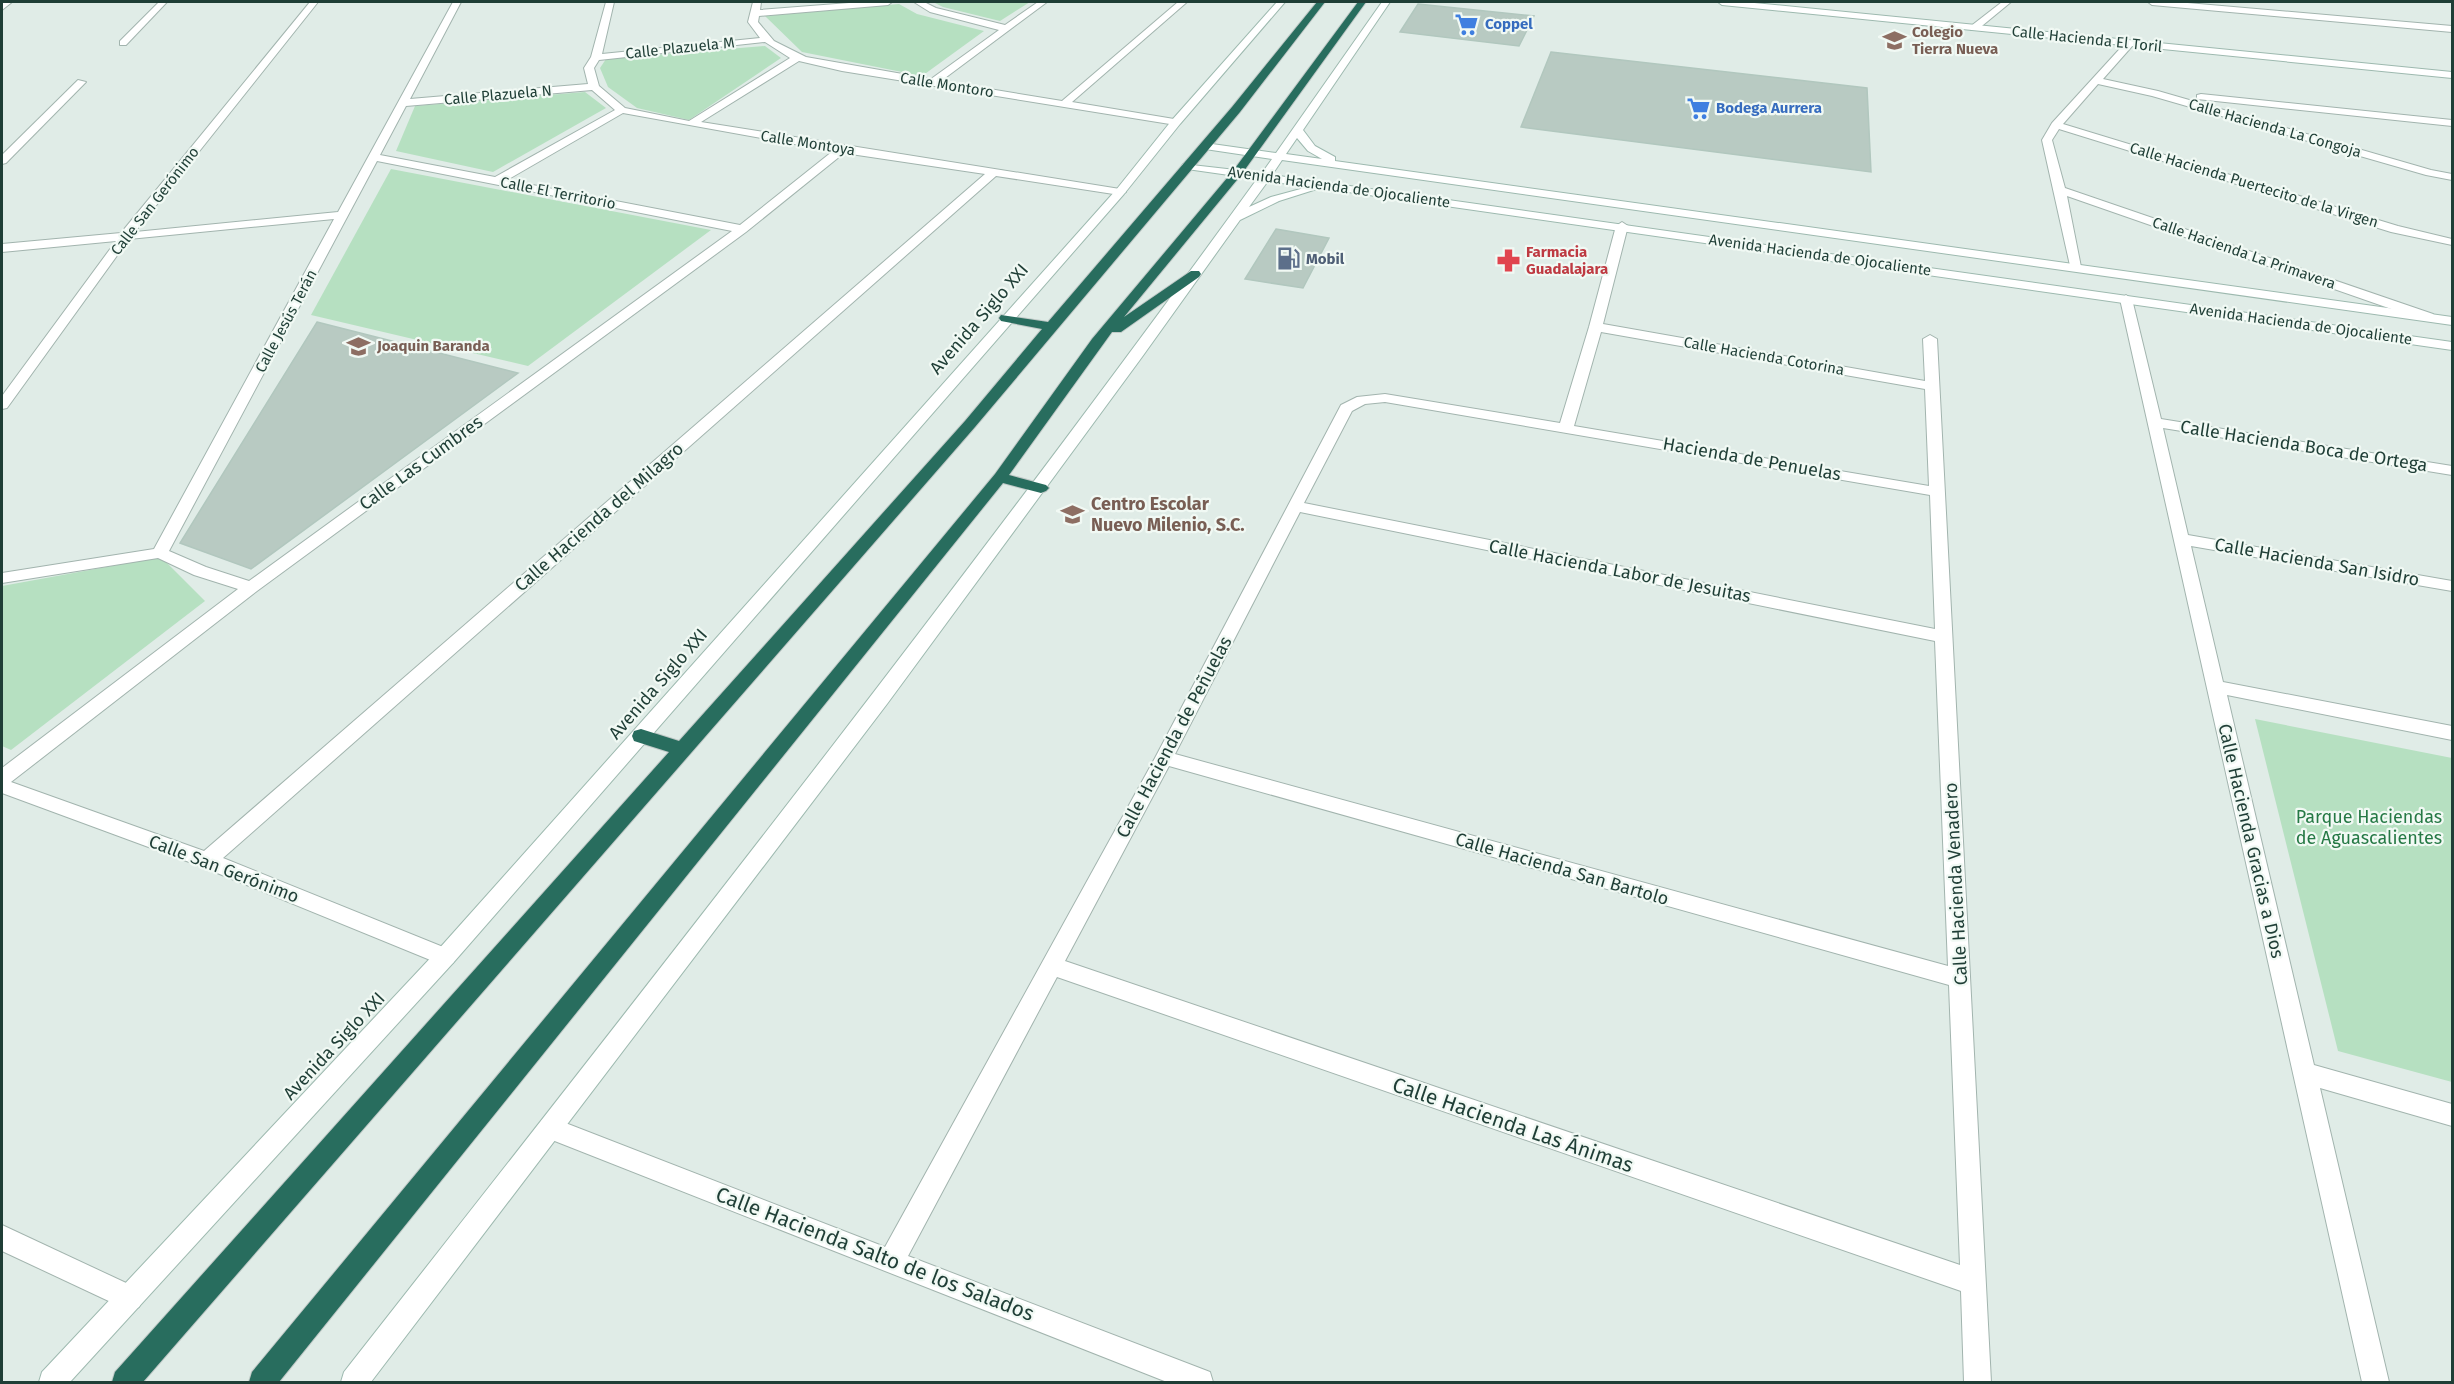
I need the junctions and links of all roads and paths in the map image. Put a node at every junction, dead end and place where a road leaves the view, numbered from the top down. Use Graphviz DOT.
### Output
graph roads {
  1 [pos="8,2"];
  2 [pos="163,2"];
  3 [pos="314,2"];
  4 [pos="457,2"];
  5 [pos="610,2"];
  6 [pos="757,2"];
  7 [pos="888,2"];
  8 [pos="918,2"];
  9 [pos="1043,2"];
  10 [pos="1183,2"];
  11 [pos="1281,2"];
  12 [pos="1321,2"];
  13 [pos="1362,2"];
  14 [pos="1386,2"];
  15 [pos="1722,2"];
  16 [pos="2007,2"];
  17 [pos="2152,2"];
  18 [pos="2,7"];
  19 [pos="757,13"];
  20 [pos="1004,28"];
  21 [pos="1974,28"];
  22 [pos="2452,29"];
  23 [pos="764,40"];
  24 [pos="123,43"];
  25 [pos="2129,44"];
  26 [pos="596,57"];
  27 [pos="797,58"];
  28 [pos="2452,75"];
  29 [pos="2097,81"];
  30 [pos="81,82"];
  31 [pos="932,83"];
  32 [pos="594,87"];
  33 [pos="2154,93"];
  34 [pos="402,103"];
  35 [pos="1064,104"];
  36 [pos="622,110"];
  37 [pos="1176,122"];
  38 [pos="2452,123"];
  39 [pos="691,124"];
  40 [pos="2056,125"];
  41 [pos="1298,131"];
  42 [pos="1205,146"];
  43 [pos="842,149"];
  44 [pos="1252,152"];
  45 [pos="1280,156"];
  46 [pos="374,157"];
  47 [pos="2,161"];
  48 [pos="1187,166"];
  49 [pos="1359,168"];
  50 [pos="1237,173"];
  51 [pos="992,174"];
  52 [pos="1265,177"];
  53 [pos="2452,177"];
  54 [pos="496,182"];
  55 [pos="1329,186"];
  56 [pos="2060,190"];
  57 [pos="1120,192"];
  58 [pos="344,215"];
  59 [pos="1236,218"];
  60 [pos="1622,226"];
  61 [pos="742,229"];
  62 [pos="126,235"];
  63 [pos="2452,242"];
  64 [pos="2,248"];
  65 [pos="2075,267"];
  66 [pos="1195,274"];
  67 [pos="2126,299"];
  68 [pos="2428,317"];
  69 [pos="1006,318"];
  70 [pos="2452,321"];
  71 [pos="1050,326"];
  72 [pos="1596,327"];
  73 [pos="1930,339"];
  74 [pos="1097,342"];
  75 [pos="2452,346"];
  76 [pos="1932,386"];
  77 [pos="2,405"];
  78 [pos="2155,422"];
  79 [pos="1566,427"];
  80 [pos="2452,470"];
  81 [pos="1000,477"];
  82 [pos="1041,488"];
  83 [pos="1937,492"];
  84 [pos="1296,506"];
  85 [pos="2181,539"];
  86 [pos="160,553"];
  87 [pos="2,578"];
  88 [pos="2452,586"];
  89 [pos="251,587"];
  90 [pos="1944,637"];
  91 [pos="2216,687"];
  92 [pos="2452,733"];
  93 [pos="641,736"];
  94 [pos="685,750"];
  95 [pos="1164,758"];
  96 [pos="2,778"];
  97 [pos="2,786"];
  98 [pos="207,860"];
  99 [pos="445,957"];
  100 [pos="1052,966"];
  101 [pos="1960,979"];
  102 [pos="2305,1073"];
  103 [pos="2452,1115"];
  104 [pos="550,1128"];
  105 [pos="2,1238"];
  106 [pos="892,1260"];
  107 [pos="1974,1283"];
  108 [pos="130,1298"];
  109 [pos="52,1383"];
  110 [pos="126,1383"];
  111 [pos="262,1383"];
  112 [pos="354,1383"];
  113 [pos="1200,1383"];
  114 [pos="1977,1383"];
  115 [pos="2376,1383"];
  1 -- 18 [label="street"];
  2 -- 24 [label="street"];
  3 -- 62 [label="street, Calle San Gerónimo"];
  4 -- 34 [label="street, Calle Jesús Terán"];
  5 -- 26 [label="street"];
  6 -- 19 [label="street"];
  7 -- 19 [label="street"];
  8 -- 20 [label="street"];
  9 -- 20 [label="street"];
  10 -- 35 [label="street"];
  11 -- 37 [label="street, Avenida Siglo XXI"];
  12 -- 42 [label="highway"];
  13 -- 44 [label="highway"];
  14 -- 41 [label="street"];
  15 -- 21 [label="street, Calle Hacienda El Toril"];
  16 -- 21 [label="street"];
  17 -- 22 [label="street"];
  19 -- 23 [label="street"];
  20 -- 31 [label="street"];
  21 -- 25 [label="street, Calle Hacienda El Toril"];
  23 -- 26 [label="street, Calle Plazuela M"];
  23 -- 27 [label="street, Calle Montoro"];
  25 -- 28 [label="street, Calle Hacienda El Toril"];
  25 -- 29 [label="street"];
  26 -- 32 [label="street"];
  27 -- 31 [label="street, Calle Montoro"];
  27 -- 39 [label="street"];
  29 -- 33 [label="street, Calle Hacienda La Congoja"];
  29 -- 40 [label="street"];
  30 -- 47 [label="street"];
  31 -- 35 [label="street, Calle Montoro"];
  32 -- 34 [label="street, Calle Plazuela N"];
  32 -- 36 [label="street, Calle Montoya"];
  33 -- 38 [label="street"];
  33 -- 53 [label="street, Calle Hacienda La Congoja"];
  34 -- 46 [label="street, Calle Jesús Terán"];
  35 -- 37 [label="street, Calle Montoro"];
  36 -- 39 [label="street, Calle Montoya"];
  36 -- 54 [label="street"];
  37 -- 57 [label="street, Avenida Siglo XXI"];
  39 -- 43 [label="street, Calle Montoya"];
  40 -- 56 [label="street"];
  40 -- 63 [label="street, Calle Hacienda Puertecito de la Virgen"];
  41 -- 45 [label="street"];
  41 -- 49 [label="street"];
  42 -- 44 [label="street, Avenida Hacienda de Ojocaliente"];
  42 -- 48 [label="highway"];
  43 -- 51 [label="street, Calle Montoya"];
  43 -- 61 [label="street, Calle Las Cumbres"];
  44 -- 45 [label="street, Avenida Hacienda de Ojocaliente"];
  44 -- 50 [label="highway"];
  45 -- 49 [label="street, Avenida Hacienda de Ojocaliente"];
  45 -- 52 [label="street"];
  46 -- 54 [label="street, Calle El Territorio"];
  46 -- 58 [label="street, Calle Jesús Terán"];
  48 -- 50 [label="street, Avenida Hacienda de Ojocaliente"];
  48 -- 71 [label="highway"];
  49 -- 65 [label="street, Avenida Hacienda de Ojocaliente"];
  50 -- 52 [label="street, Avenida Hacienda de Ojocaliente"];
  50 -- 74 [label="highway"];
  51 -- 57 [label="street, Calle Montoya"];
  51 -- 98 [label="street, Calle Hacienda del Milagro"];
  52 -- 55 [label="street, Avenida Hacienda de Ojocaliente"];
  52 -- 59 [label="street"];
  54 -- 61 [label="street, Calle El Territorio"];
  55 -- 59 [label="street"];
  55 -- 60 [label="street, Avenida Hacienda de Ojocaliente"];
  56 -- 65 [label="street"];
  56 -- 68 [label="street, Calle Hacienda La Primavera"];
  57 -- 69 [label="street, Avenida Siglo XXI"];
  58 -- 62 [label="street"];
  58 -- 86 [label="street, Calle Jesús Terán"];
  59 -- 66 [label="street"];
  60 -- 67 [label="street, Avenida Hacienda de Ojocaliente"];
  60 -- 72 [label="street"];
  61 -- 89 [label="street, Calle Las Cumbres"];
  62 -- 64 [label="street"];
  62 -- 77 [label="street, Calle San Gerónimo"];
  65 -- 68 [label="street, Avenida Hacienda de Ojocaliente"];
  66 -- 74 [label="highway"];
  66 -- 82 [label="street"];
  67 -- 75 [label="street, Avenida Hacienda de Ojocaliente"];
  67 -- 78 [label="street, Calle Hacienda Gracias a Dios"];
  68 -- 70 [label="street, Avenida Hacienda de Ojocaliente"];
  69 -- 71 [label="highway"];
  69 -- 93 [label="street, Avenida Siglo XXI"];
  71 -- 94 [label="highway"];
  72 -- 76 [label="street, Calle Hacienda Cotorina"];
  72 -- 79 [label="street"];
  73 -- 76 [label="street, Calle Hacienda Venadero"];
  74 -- 81 [label="highway"];
  76 -- 83 [label="street, Calle Hacienda Venadero"];
  78 -- 80 [label="street, Calle Hacienda Boca de Ortega"];
  78 -- 85 [label="street, Calle Hacienda Gracias a Dios"];
  79 -- 83 [label="street, Hacienda de Penuelas"];
  79 -- 84 [label="street, Calle Hacienda de Peñuelas"];
  81 -- 82 [label="highway"];
  81 -- 111 [label="highway"];
  82 -- 104 [label="street"];
  83 -- 90 [label="street, Calle Hacienda Venadero"];
  84 -- 90 [label="street, Calle Hacienda Labor de Jesuitas"];
  84 -- 95 [label="street, Calle Hacienda de Peñuelas"];
  85 -- 88 [label="street, Calle Hacienda San Isidro"];
  85 -- 91 [label="street, Calle Hacienda Gracias a Dios"];
  86 -- 87 [label="street"];
  86 -- 89 [label="street"];
  89 -- 96 [label="street, Calle Las Cumbres"];
  90 -- 101 [label="street, Calle Hacienda Venadero"];
  91 -- 92 [label="street"];
  91 -- 102 [label="street, Calle Hacienda Gracias a Dios"];
  93 -- 94 [label="highway"];
  93 -- 99 [label="street, Avenida Siglo XXI"];
  94 -- 110 [label="highway"];
  95 -- 100 [label="street, Calle Hacienda de Peñuelas"];
  95 -- 101 [label="street, Calle Hacienda San Bartolo"];
  97 -- 98 [label="street, Calle San Gerónimo"];
  98 -- 99 [label="street, Calle San Gerónimo"];
  99 -- 108 [label="street, Avenida Siglo XXI"];
  100 -- 106 [label="street, Calle Hacienda de Peñuelas"];
  100 -- 107 [label="street, Calle Hacienda Las Ánimas"];
  101 -- 107 [label="street, Calle Hacienda Venadero"];
  102 -- 103 [label="street"];
  102 -- 115 [label="street, Calle Hacienda Gracias a Dios"];
  104 -- 106 [label="street, Calle Hacienda Salto de los Salados"];
  104 -- 112 [label="street"];
  105 -- 108 [label="street"];
  106 -- 113 [label="street, Calle Hacienda Salto de los Salados"];
  107 -- 114 [label="street, Calle Hacienda Venadero"];
  108 -- 109 [label="street, Avenida Siglo XXI"];
}
